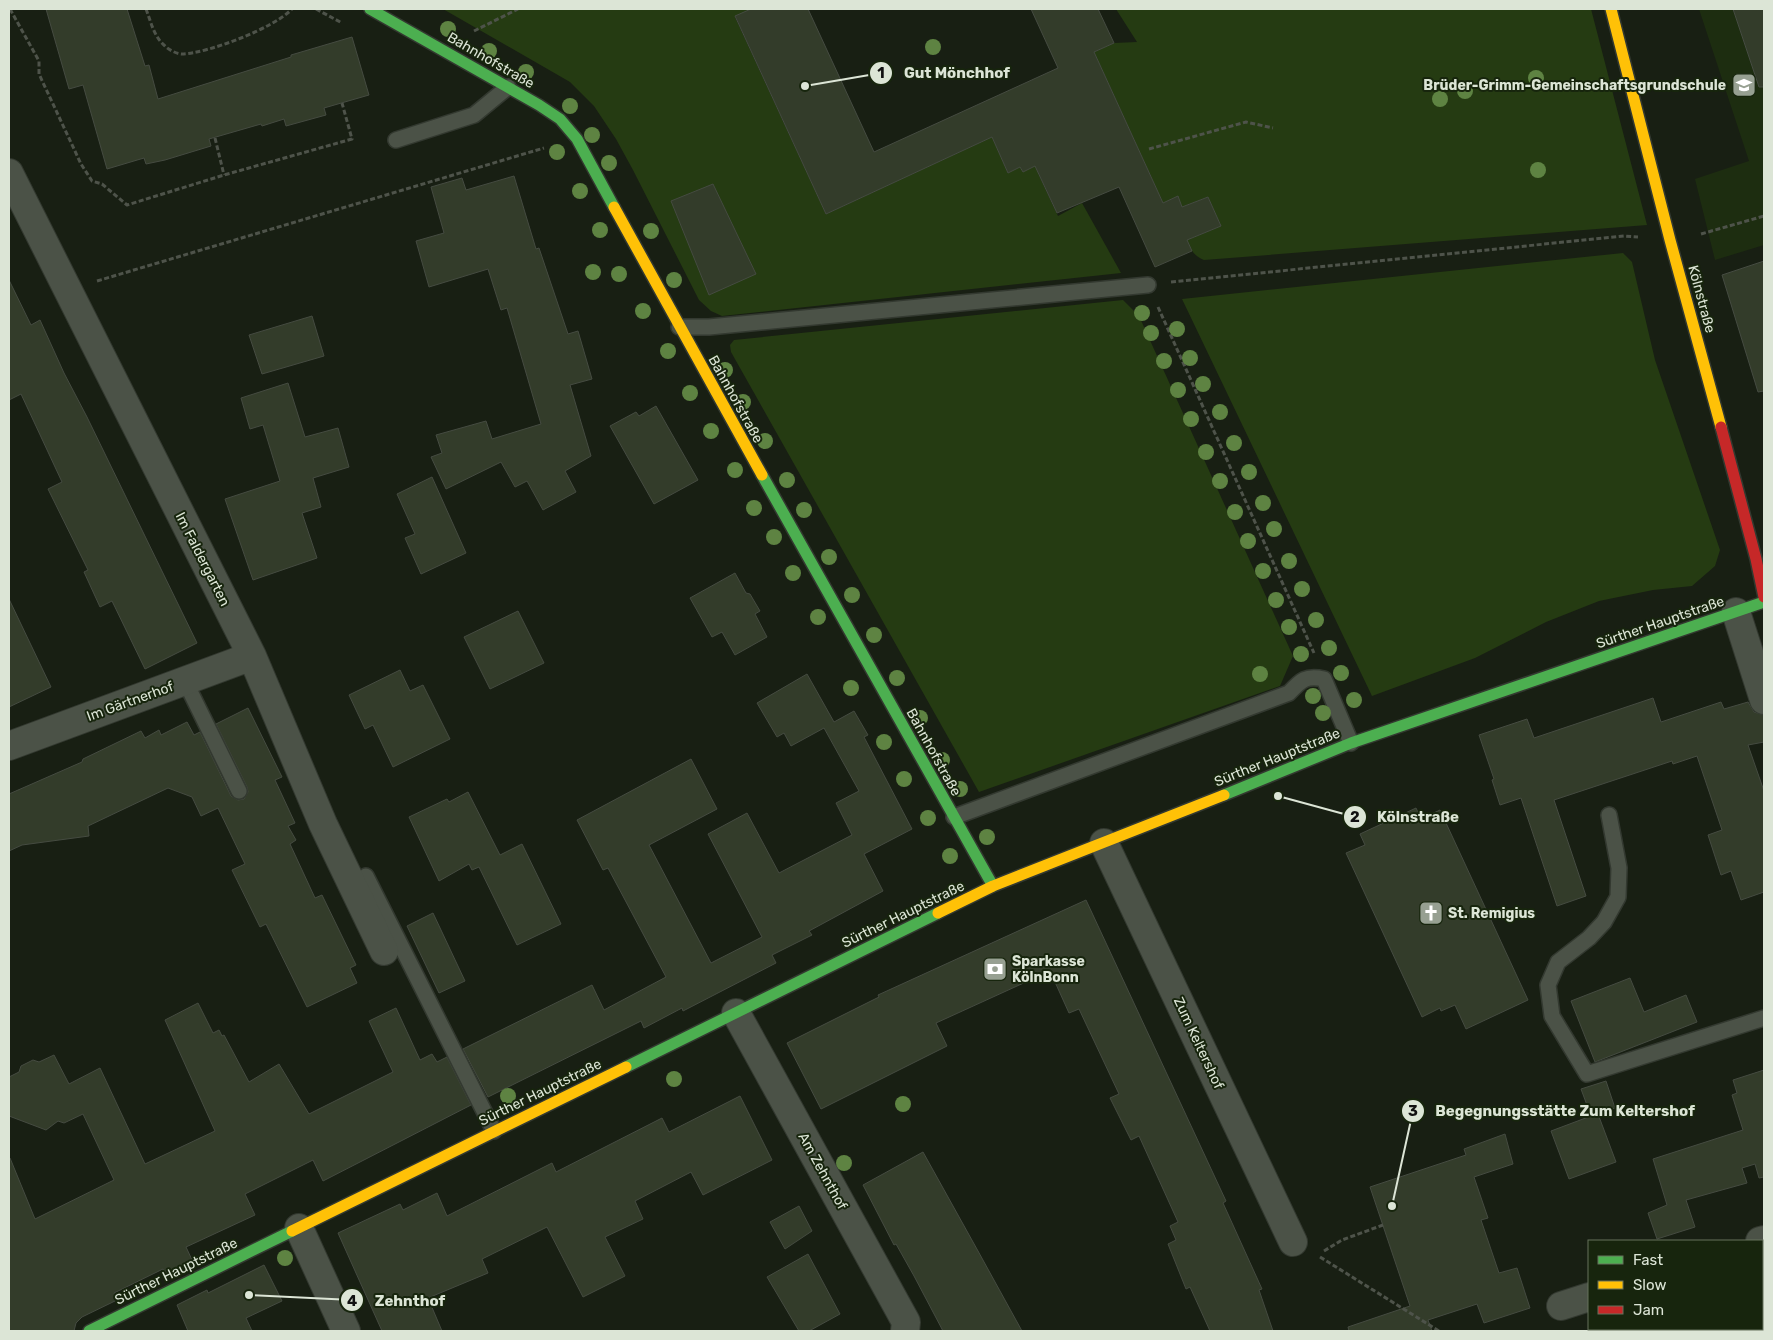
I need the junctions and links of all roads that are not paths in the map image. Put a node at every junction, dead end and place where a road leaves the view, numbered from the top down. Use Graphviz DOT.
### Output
graph roads {
  1 [pos="370,9"];
  2 [pos="1611,9"];
  3 [pos="508,87"];
  4 [pos="396,140"];
  5 [pos="9,173"];
  6 [pos="1148,285"];
  7 [pos="679,327"];
  8 [pos="1764,597"];
  9 [pos="1764,602"];
  10 [pos="1736,612"];
  11 [pos="252,656"];
  12 [pos="185,681"];
  13 [pos="1764,700"];
  14 [pos="1351,743"];
  15 [pos="9,746"];
  16 [pos="239,791"];
  17 [pos="1609,815"];
  18 [pos="954,817"];
  19 [pos="1104,843"];
  20 [pos="366,876"];
  21 [pos="993,886"];
  22 [pos="384,951"];
  23 [pos="736,1013"];
  24 [pos="1764,1018"];
  25 [pos="494,1131"];
  26 [pos="299,1228"];
  27 [pos="1293,1242"];
  28 [pos="1588,1297"];
  29 [pos="1561,1306"];
  30 [pos="88,1331"];
  31 [pos="346,1331"];
  32 [pos="905,1331"];
  1 -- 3 [label="street, Bahnhofstraße"];
  2 -- 8 [label="street, Kölnstraße"];
  3 -- 4 [label="lane"];
  3 -- 7 [label="street, Bahnhofstraße"];
  5 -- 11 [label="street, Im Faldergarten"];
  6 -- 7 [label="lane"];
  7 -- 18 [label="street, Bahnhofstraße"];
  9 -- 10 [label="street, Sürther Hauptstraße"];
  10 -- 13 [label="street"];
  10 -- 14 [label="street, Sürther Hauptstraße"];
  11 -- 12 [label="street, Im Gärtnerhof"];
  11 -- 22 [label="street, Im Faldergarten"];
  12 -- 15 [label="street, Im Gärtnerhof"];
  12 -- 16 [label="lane"];
  14 -- 18 [label="lane"];
  14 -- 19 [label="street, Sürther Hauptstraße"];
  17 -- 24 [label="lane"];
  18 -- 21 [label="street, Bahnhofstraße"];
  19 -- 21 [label="street, Sürther Hauptstraße"];
  19 -- 27 [label="street, Zum Keltershof"];
  20 -- 25 [label="lane"];
  21 -- 23 [label="street, Sürther Hauptstraße"];
  23 -- 25 [label="street, Sürther Hauptstraße"];
  23 -- 32 [label="street, Am Zehnthof"];
  25 -- 26 [label="street, Sürther Hauptstraße"];
  26 -- 30 [label="street, Sürther Hauptstraße"];
  26 -- 31 [label="street"];
  28 -- 29 [label="street"];
}
